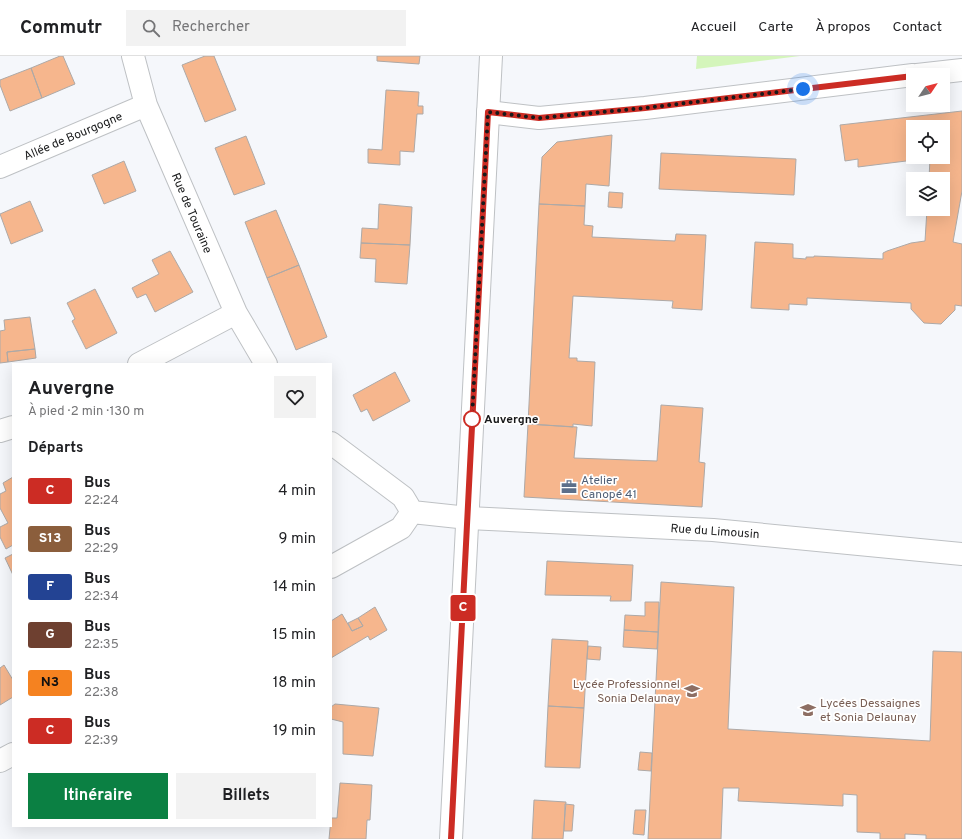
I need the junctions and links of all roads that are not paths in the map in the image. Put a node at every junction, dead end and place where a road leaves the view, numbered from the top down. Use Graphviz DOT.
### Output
graph roads {
  1 [pos="133,56"];
  2 [pos="491,56"];
  3 [pos="962,70"];
  4 [pos="950,71"];
  5 [pos="906,77"];
  6 [pos="146,105"];
  7 [pos="488,112"];
  8 [pos="0,167"];
  9 [pos="236,313"];
  10 [pos="140,363"];
  11 [pos="265,363"];
  12 [pos="12,427"];
  13 [pos="0,431"];
  14 [pos="332,444"];
  15 [pos="412,512"];
  16 [pos="468,518"];
  17 [pos="962,554"];
  18 [pos="332,566"];
  19 [pos="12,755"];
  20 [pos="0,762"];
  21 [pos="451,839"];
  1 -- 6 [label="street, Rue de Touraine"];
  2 -- 7 [label="street"];
  3 -- 4 [label="street"];
  5 -- 7 [label="street"];
  6 -- 8 [label="street, Allée de Bourgogne"];
  6 -- 9 [label="street, Rue de Touraine"];
  7 -- 16 [label="street"];
  9 -- 10 [label="street"];
  9 -- 11 [label="street, Rue de Touraine"];
  12 -- 13 [label="street"];
  14 -- 15 [label="street"];
  15 -- 16 [label="street, Rue du Limousin"];
  15 -- 18 [label="street"];
  16 -- 17 [label="street, Rue du Limousin"];
  16 -- 21 [label="street"];
  19 -- 20 [label="street"];
}
